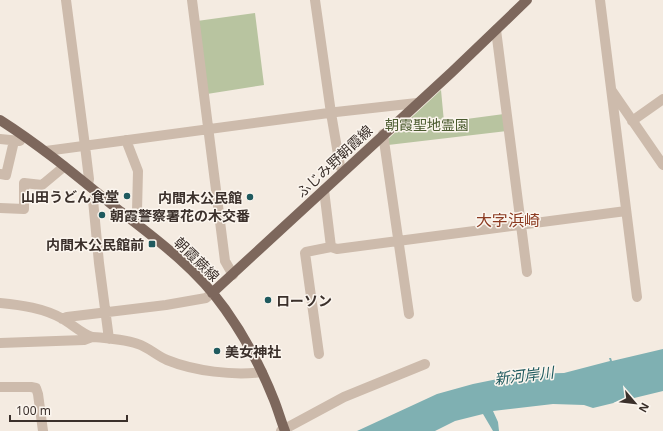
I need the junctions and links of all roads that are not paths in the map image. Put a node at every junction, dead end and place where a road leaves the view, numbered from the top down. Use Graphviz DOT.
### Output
graph roads {
  1 [pos="66,0"];
  2 [pos="192,0"];
  3 [pos="315,0"];
  4 [pos="527,0"];
  5 [pos="600,0"];
  6 [pos="496,30"];
  7 [pos="611,89"];
  8 [pos="663,99"];
  9 [pos="417,103"];
  10 [pos="331,113"];
  11 [pos="0,120"];
  12 [pos="632,121"];
  13 [pos="208,128"];
  14 [pos="383,134"];
  15 [pos="0,139"];
  16 [pos="31,140"];
  17 [pos="126,140"];
  18 [pos="14,141"];
  19 [pos="85,146"];
  20 [pos="46,151"];
  21 [pos="663,165"];
  22 [pos="64,166"];
  23 [pos="343,171"];
  24 [pos="0,174"];
  25 [pos="88,185"];
  26 [pos="324,190"];
  27 [pos="98,193"];
  28 [pos="0,208"];
  29 [pos="626,211"];
  30 [pos="133,221"];
  31 [pos="521,224"];
  32 [pos="398,240"];
  33 [pos="331,247"];
  34 [pos="528,272"];
  35 [pos="233,275"];
  36 [pos="212,293"];
  37 [pos="637,297"];
  38 [pos="0,303"];
  39 [pos="106,312"];
  40 [pos="409,314"];
  41 [pos="62,319"];
  42 [pos="92,337"];
  43 [pos="109,339"];
  44 [pos="0,343"];
  45 [pos="319,354"];
  46 [pos="425,364"];
  47 [pos="262,372"];
  48 [pos="0,387"];
  49 [pos="43,431"];
  50 [pos="283,431"];
  1 -- 19 [label="street"];
  2 -- 13 [label="street"];
  3 -- 10 [label="street"];
  4 -- 6 [label="main road, ふじみ野朝霞線"];
  5 -- 7 [label="street"];
  6 -- 9 [label="main road, ふじみ野朝霞線"];
  6 -- 31 [label="street"];
  7 -- 12 [label="street"];
  7 -- 29 [label="street"];
  8 -- 12 [label="street"];
  9 -- 10 [label="street"];
  9 -- 14 [label="main road, ふじみ野朝霞線"];
  10 -- 13 [label="street"];
  10 -- 23 [label="street"];
  11 -- 16 [label="main road, 朝霞蕨線"];
  12 -- 21 [label="street"];
  13 -- 17 [label="street"];
  13 -- 35 [label="street"];
  14 -- 23 [label="main road, ふじみ野朝霞線"];
  14 -- 32 [label="street"];
  15 -- 18 [label="street"];
  16 -- 18 [label="street"];
  16 -- 20 [label="main road, 朝霞蕨線"];
  17 -- 19 [label="street"];
  17 -- 30 [label="street"];
  18 -- 24 [label="street"];
  19 -- 20 [label="street"];
  19 -- 25 [label="street"];
  20 -- 22 [label="main road, 朝霞蕨線"];
  22 -- 25 [label="main road, 朝霞蕨線"];
  22 -- 28 [label="street"];
  23 -- 26 [label="main road, ふじみ野朝霞線"];
  25 -- 27 [label="main road, 朝霞蕨線"];
  26 -- 33 [label="street"];
  26 -- 35 [label="main road, ふじみ野朝霞線"];
  27 -- 30 [label="main road, 朝霞蕨線"];
  27 -- 39 [label="street"];
  29 -- 31 [label="street"];
  29 -- 37 [label="street"];
  30 -- 36 [label="main road, 朝霞蕨線"];
  31 -- 32 [label="street"];
  31 -- 34 [label="street"];
  32 -- 33 [label="street"];
  32 -- 40 [label="street"];
  33 -- 45 [label="street"];
  35 -- 36 [label="main road, ふじみ野朝霞線"];
  36 -- 39 [label="street"];
  36 -- 47 [label="main road, 朝霞蕨線"];
  38 -- 41 [label="street"];
  39 -- 41 [label="street"];
  39 -- 43 [label="street"];
  41 -- 42 [label="street"];
  42 -- 43 [label="street"];
  42 -- 44 [label="street"];
  43 -- 47 [label="street"];
  46 -- 50 [label="street"];
  47 -- 50 [label="main road, 朝霞蕨線"];
  48 -- 49 [label="street"];
}
